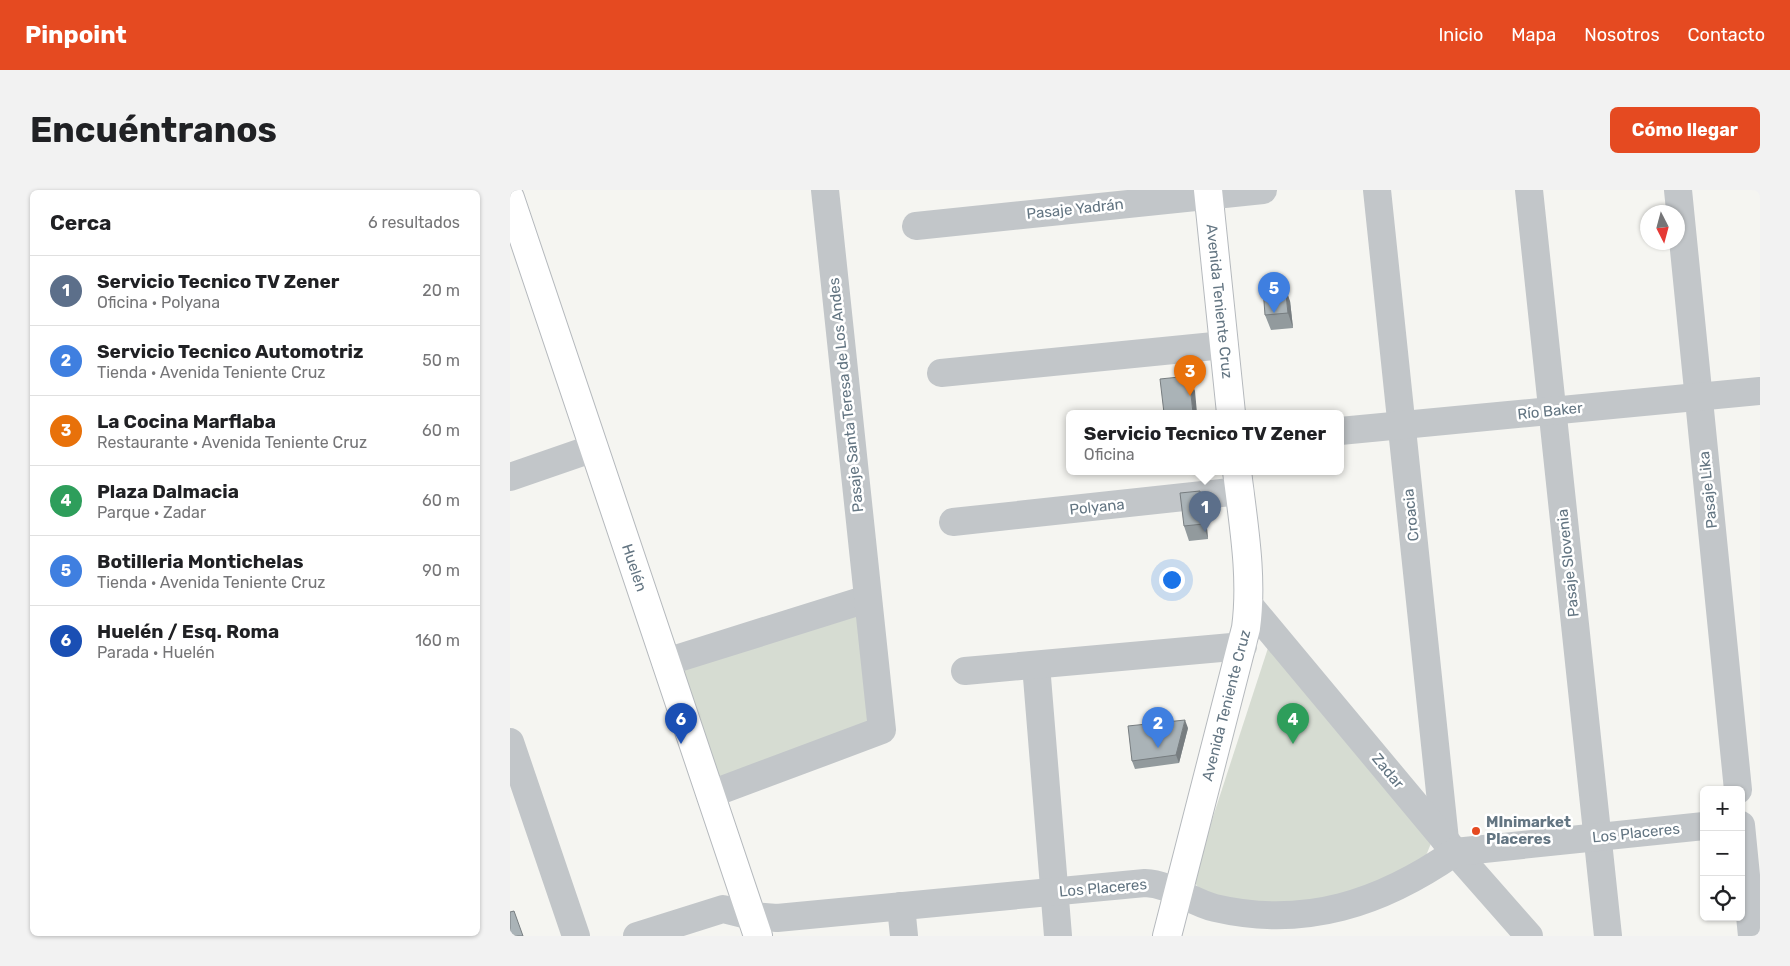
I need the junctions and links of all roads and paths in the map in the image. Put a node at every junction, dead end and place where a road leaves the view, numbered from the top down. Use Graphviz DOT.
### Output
graph roads {
  1 [pos="825,190"];
  2 [pos="1263,190"];
  3 [pos="1377,190"];
  4 [pos="1529,190"];
  5 [pos="1678,190"];
  6 [pos="1208,193"];
  7 [pos="510,198"];
  8 [pos="916,226"];
  9 [pos="515,228"];
  10 [pos="1224,345"];
  11 [pos="941,373"];
  12 [pos="1760,390"];
  13 [pos="1699,396"];
  14 [pos="1231,410"];
  15 [pos="1552,411"];
  16 [pos="1402,425"];
  17 [pos="1344,431"];
  18 [pos="594,448"];
  19 [pos="510,477"];
  20 [pos="1238,481"];
  21 [pos="954,522"];
  22 [pos="867,599"];
  23 [pos="1249,605"];
  24 [pos="1243,646"];
  25 [pos="666,662"];
  26 [pos="1036,665"];
  27 [pos="965,671"];
  28 [pos="510,742"];
  29 [pos="1738,786"];
  30 [pos="711,794"];
  31 [pos="1760,821"];
  32 [pos="1745,823"];
  33 [pos="1700,826"];
  34 [pos="1742,831"];
  35 [pos="1597,837"];
  36 [pos="1450,846"];
  37 [pos="1054,892"];
  38 [pos="1178,892"];
  39 [pos="901,906"];
  40 [pos="754,926"];
  41 [pos="576,936"];
  42 [pos="637,936"];
  43 [pos="904,936"];
  44 [pos="1058,936"];
  45 [pos="1167,936"];
  46 [pos="1529,936"];
  47 [pos="1608,936"];
  48 [pos="1752,936"];
  1 -- 22 [label="street, Pasaje Santa Teresa de Los Andes"];
  2 -- 6 [label="street, Pasaje Yadrán"];
  3 -- 16 [label="street, Croacia"];
  4 -- 15 [label="street, Pasaje Slovenia"];
  5 -- 13 [label="street, Pasaje Lika"];
  6 -- 8 [label="street, Pasaje Yadrán"];
  6 -- 10 [label="main road, Avenida Teniente Cruz"];
  7 -- 9 [label="main road, Huelén"];
  9 -- 18 [label="main road, Huelén"];
  10 -- 11 [label="street"];
  10 -- 14 [label="main road, Avenida Teniente Cruz"];
  12 -- 13 [label="street, Río Baker"];
  13 -- 15 [label="street, Río Baker"];
  13 -- 29 [label="street, Pasaje Lika"];
  15 -- 16 [label="street, Río Baker"];
  15 -- 35 [label="street, Pasaje Slovenia"];
  16 -- 17 [label="street, Río Baker"];
  16 -- 36 [label="street, Croacia"];
  18 -- 19 [label="street"];
  18 -- 25 [label="main road, Huelén"];
  20 -- 21 [label="street, Polyana"];
  20 -- 23 [label="main road, Avenida Teniente Cruz"];
  22 -- 25 [label="street"];
  22 -- 30 [label="street, Pasaje Santa Teresa de Los Andes"];
  23 -- 24 [label="main road, Avenida Teniente Cruz"];
  23 -- 36 [label="street, Zadar"];
  24 -- 26 [label="street"];
  24 -- 38 [label="main road, Avenida Teniente Cruz"];
  25 -- 30 [label="main road, Huelén"];
  26 -- 27 [label="street"];
  26 -- 37 [label="street"];
  28 -- 41 [label="street"];
  30 -- 40 [label="main road, Huelén"];
  31 -- 32 [label="street"];
  33 -- 35 [label="street, Los Placeres"];
  34 -- 48 [label="street"];
  35 -- 36 [label="street, Los Placeres"];
  35 -- 47 [label="street, Pasaje Slovenia"];
  36 -- 38 [label="street, Los Placeres"];
  36 -- 46 [label="street, Zadar"];
  37 -- 38 [label="street, Los Placeres"];
  37 -- 39 [label="street, Los Placeres"];
  37 -- 44 [label="street"];
  38 -- 45 [label="main road, Avenida Teniente Cruz"];
  39 -- 40 [label="street, Los Placeres"];
  39 -- 43 [label="street"];
  40 -- 42 [label="street, Los Placeres"];
}
